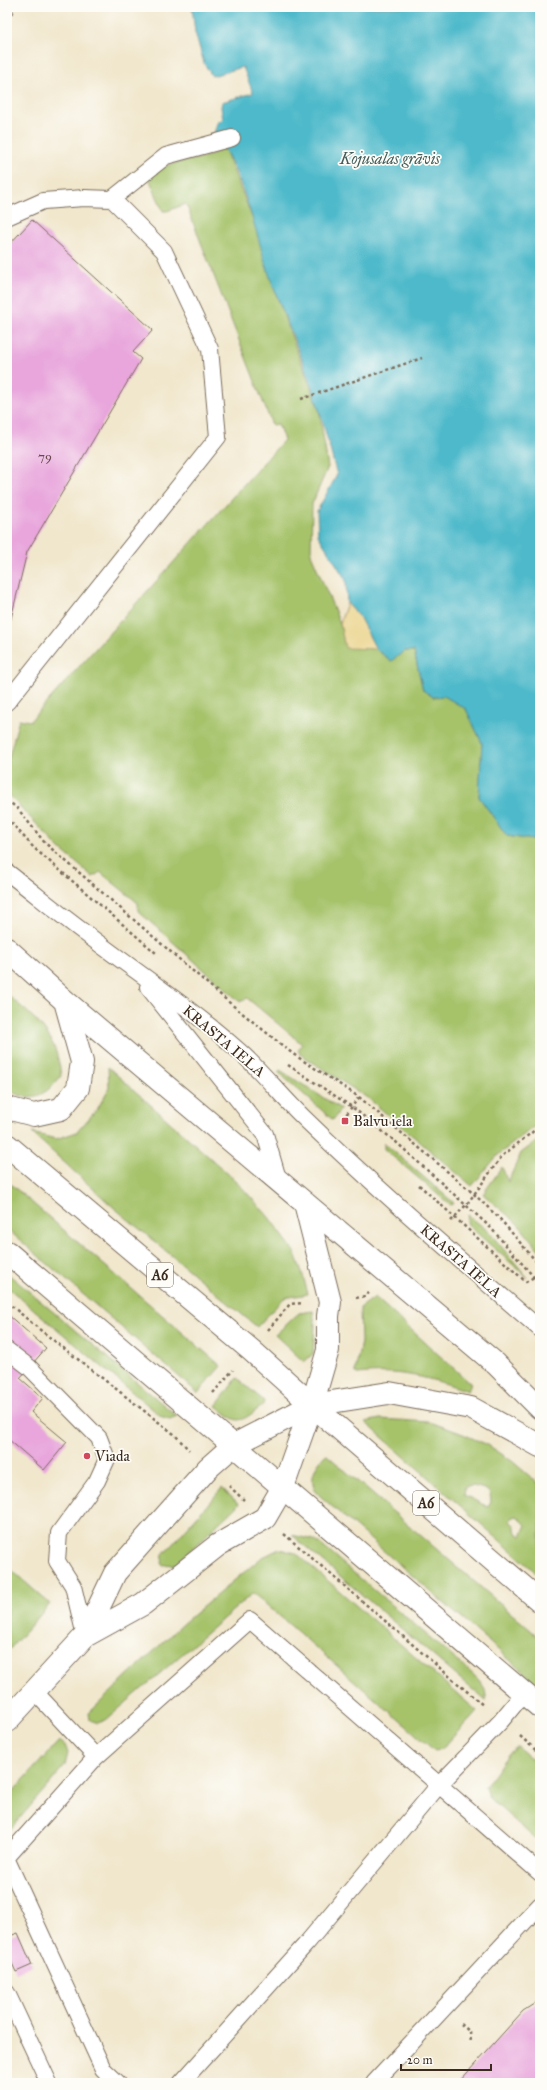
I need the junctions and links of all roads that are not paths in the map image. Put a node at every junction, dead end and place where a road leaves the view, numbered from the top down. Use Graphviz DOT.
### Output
graph roads {
  1 [pos="232,138"];
  2 [pos="112,199"];
  3 [pos="7,217"];
  4 [pos="7,702"];
  5 [pos="7,872"];
  6 [pos="7,949"];
  7 [pos="132,967"];
  8 [pos="65,1001"];
  9 [pos="7,1108"];
  10 [pos="7,1145"];
  11 [pos="279,1182"];
  12 [pos="305,1203"];
  13 [pos="7,1252"];
  14 [pos="540,1329"];
  15 [pos="7,1350"];
  16 [pos="312,1405"];
  17 [pos="540,1408"];
  18 [pos="234,1445"];
  19 [pos="540,1446"];
  20 [pos="283,1487"];
  21 [pos="540,1601"];
  22 [pos="85,1636"];
  23 [pos="34,1691"];
  24 [pos="524,1693"];
  25 [pos="540,1707"];
  26 [pos="7,1721"];
  27 [pos="96,1757"];
  28 [pos="439,1785"];
  29 [pos="7,1859"];
  30 [pos="540,1873"];
  31 [pos="540,1905"];
  32 [pos="7,1993"];
  33 [pos="49,2083"];
  34 [pos="118,2083"];
  35 [pos="181,2083"];
  36 [pos="374,2083"];
  1 -- 2 [label="lane"];
  2 -- 3 [label="lane"];
  2 -- 4 [label="lane"];
  5 -- 7 [label="lane"];
  6 -- 8 [label="main road"];
  7 -- 11 [label="lane, KRASTA IELA"];
  7 -- 14 [label="lane, KRASTA IELA"];
  8 -- 9 [label="main road"];
  8 -- 11 [label="main road"];
  10 -- 16 [label="main road, A6"];
  11 -- 12 [label="main road"];
  12 -- 16 [label="main road"];
  12 -- 17 [label="main road"];
  13 -- 18 [label="main road"];
  15 -- 22 [label="lane"];
  16 -- 18 [label="main road"];
  16 -- 19 [label="main road"];
  16 -- 20 [label="main road"];
  16 -- 21 [label="main road, A6"];
  18 -- 20 [label="main road"];
  18 -- 22 [label="main road"];
  20 -- 22 [label="main road"];
  20 -- 24 [label="main road"];
  22 -- 23 [label="main road"];
  23 -- 26 [label="main road"];
  23 -- 27 [label="lane"];
  24 -- 25 [label="main road"];
  24 -- 28 [label="lane"];
  27 -- 28 [label="lane"];
  27 -- 29 [label="lane"];
  28 -- 30 [label="lane"];
  28 -- 35 [label="lane"];
  29 -- 34 [label="lane"];
  31 -- 36 [label="lane"];
  32 -- 33 [label="lane"];
}
